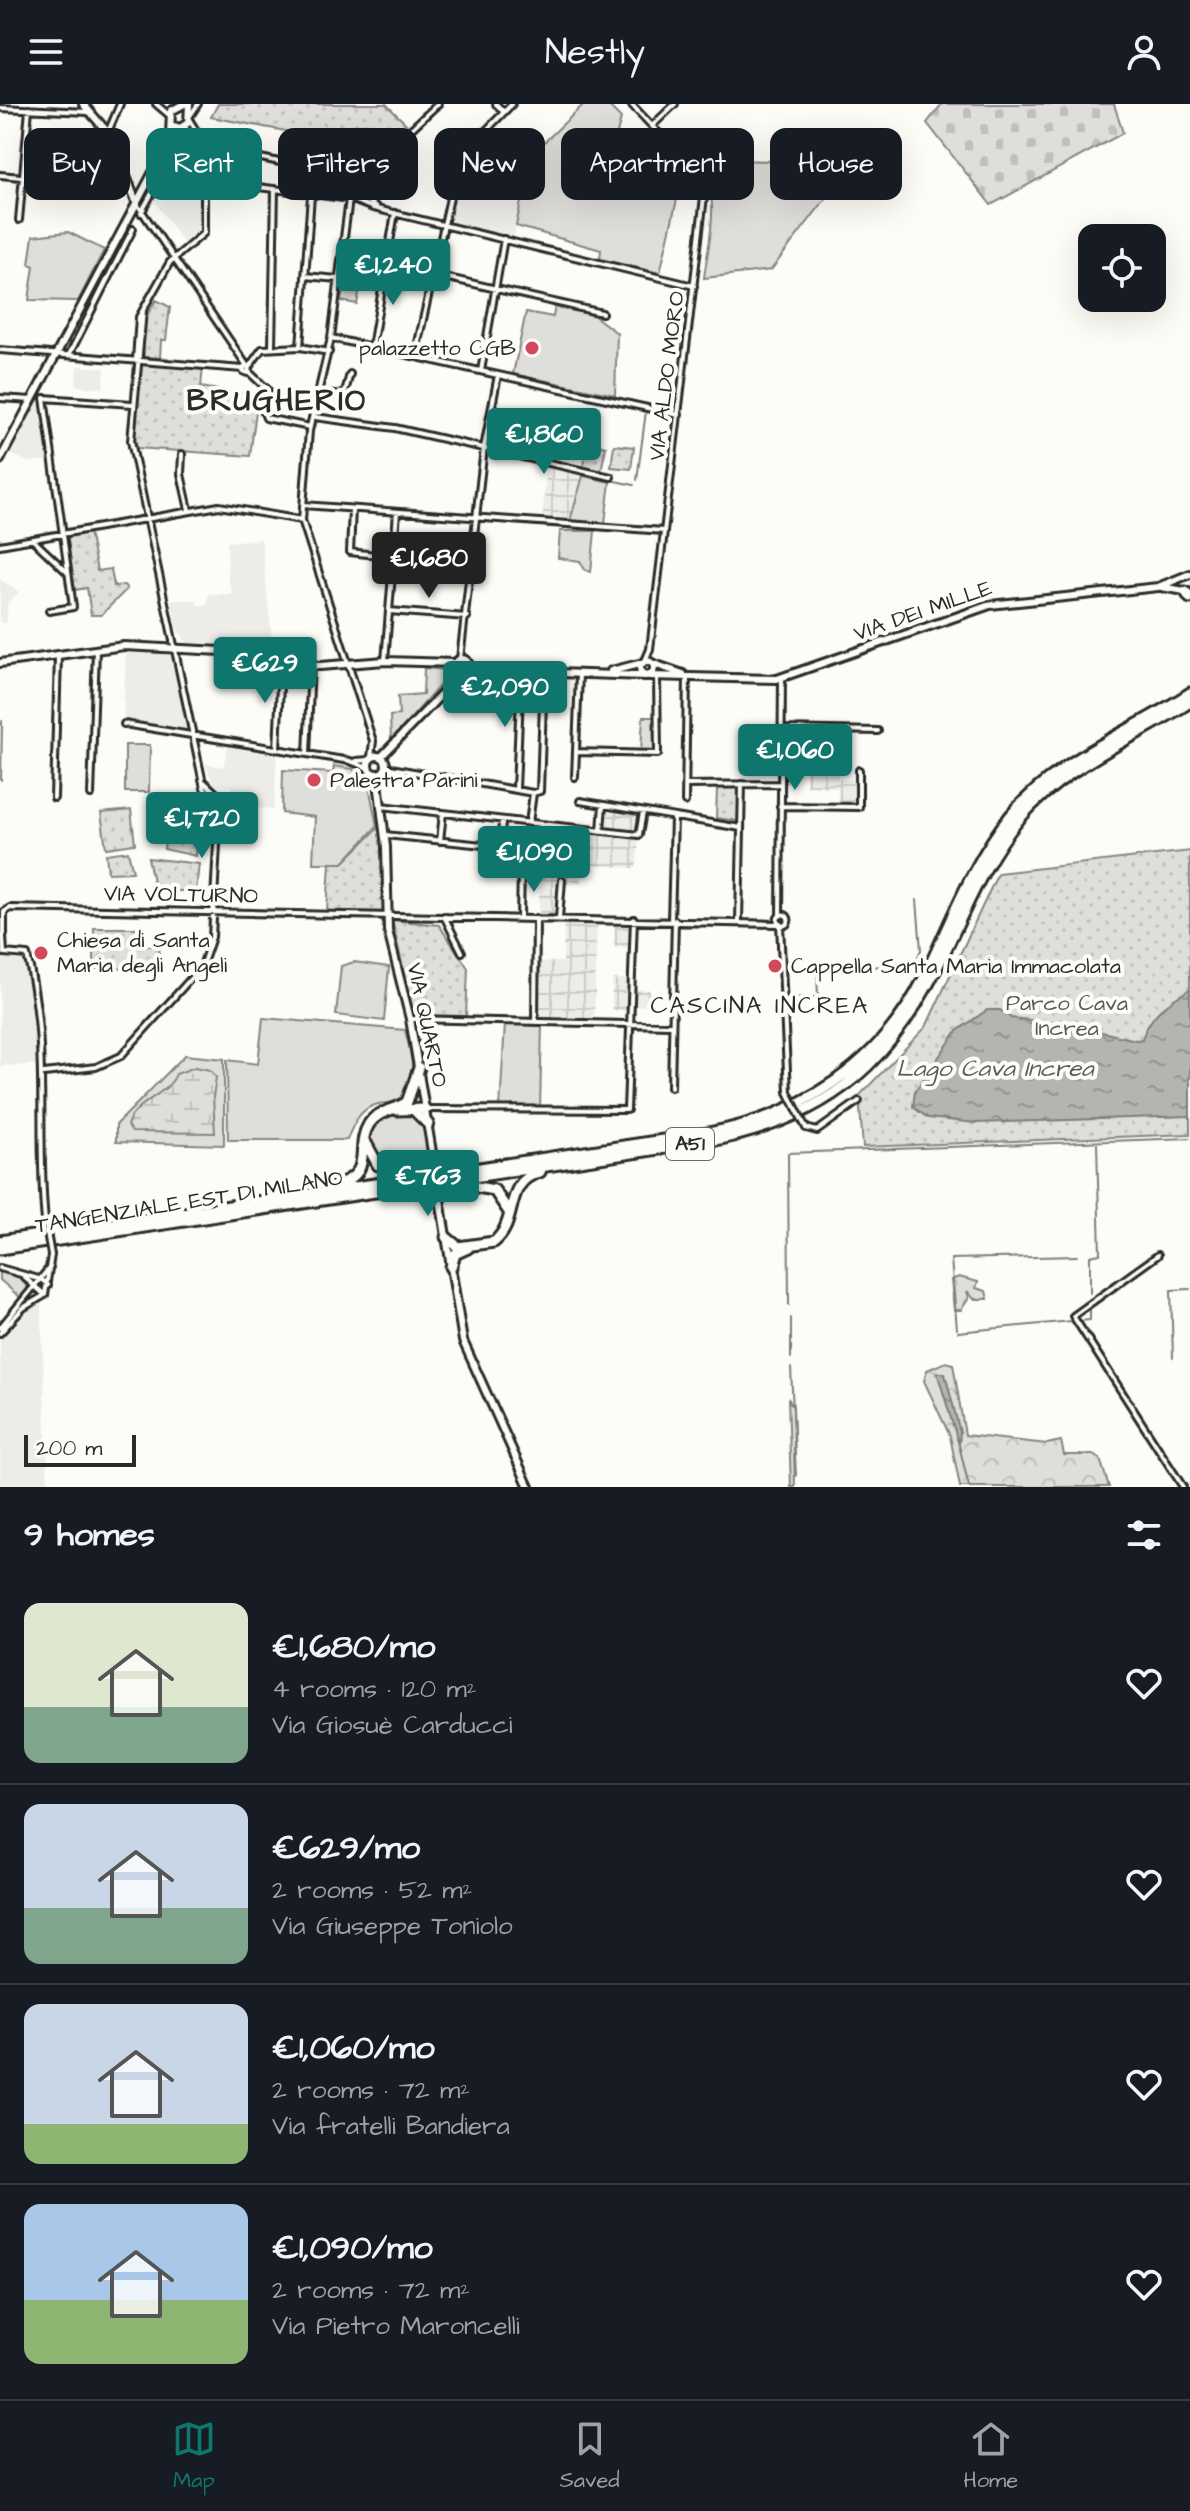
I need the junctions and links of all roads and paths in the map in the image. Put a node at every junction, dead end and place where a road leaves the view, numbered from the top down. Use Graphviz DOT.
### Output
graph roads {
  1 [pos="83,104"];
  2 [pos="120,104"];
  3 [pos="198,104"];
  4 [pos="438,104"];
  5 [pos="496,104"];
  6 [pos="512,104"];
  7 [pos="631,104"];
  8 [pos="675,104"];
  9 [pos="157,105"];
  10 [pos="0,108"];
  11 [pos="29,109"];
  12 [pos="185,110"];
  13 [pos="91,112"];
  14 [pos="504,112"];
  15 [pos="112,120"];
  16 [pos="100,122"];
  17 [pos="175,123"];
  18 [pos="652,126"];
  19 [pos="28,128"];
  20 [pos="105,128"];
  21 [pos="109,128"];
  22 [pos="183,128"];
  23 [pos="196,128"];
  24 [pos="413,128"];
  25 [pos="0,175"];
  26 [pos="24,177"];
  27 [pos="262,187"];
  28 [pos="130,188"];
  29 [pos="275,189"];
  30 [pos="278,189"];
  31 [pos="148,200"];
  32 [pos="205,200"];
  33 [pos="311,200"];
  34 [pos="348,200"];
  35 [pos="351,200"];
  36 [pos="367,200"];
  37 [pos="137,204"];
  38 [pos="378,208"];
  39 [pos="141,213"];
  40 [pos="395,213"];
  41 [pos="19,220"];
  42 [pos="444,225"];
  43 [pos="133,229"];
  44 [pos="504,239"];
  45 [pos="343,254"];
  46 [pos="174,257"];
  47 [pos="386,263"];
  48 [pos="433,273"];
  49 [pos="305,276"];
  50 [pos="339,279"];
  51 [pos="694,286"];
  52 [pos="495,289"];
  53 [pos="602,313"];
  54 [pos="331,338"];
  55 [pos="272,347"];
  56 [pos="300,347"];
  57 [pos="372,347"];
  58 [pos="0,350"];
  59 [pos="329,352"];
  60 [pos="59,354"];
  61 [pos="69,355"];
  62 [pos="415,356"];
  63 [pos="136,360"];
  64 [pos="246,370"];
  65 [pos="481,371"];
  66 [pos="350,374"];
  67 [pos="498,375"];
  68 [pos="320,394"];
  69 [pos="0,398"];
  70 [pos="32,400"];
  71 [pos="132,404"];
  72 [pos="679,415"];
  73 [pos="315,417"];
  74 [pos="310,427"];
  75 [pos="484,448"];
  76 [pos="182,454"];
  77 [pos="0,460"];
  78 [pos="611,477"];
  79 [pos="303,505"];
  80 [pos="352,509"];
  81 [pos="189,510"];
  82 [pos="397,512"];
  83 [pos="148,518"];
  84 [pos="476,518"];
  85 [pos="302,520"];
  86 [pos="664,531"];
  87 [pos="63,533"];
  88 [pos="32,539"];
  89 [pos="0,545"];
  90 [pos="393,557"];
  91 [pos="392,568"];
  92 [pos="69,574"];
  93 [pos="470,575"];
  94 [pos="1187,576"];
  95 [pos="1158,587"];
  96 [pos="1188,594"];
  97 [pos="49,611"];
  98 [pos="388,611"];
  99 [pos="467,617"];
  100 [pos="96,649"];
  101 [pos="175,649"];
  102 [pos="58,655"];
  103 [pos="385,661"];
  104 [pos="0,663"];
  105 [pos="345,663"];
  106 [pos="648,663"];
  107 [pos="281,664"];
  108 [pos="311,665"];
  109 [pos="461,666"];
  110 [pos="521,669"];
  111 [pos="544,670"];
  112 [pos="579,672"];
  113 [pos="593,672"];
  114 [pos="650,676"];
  115 [pos="687,677"];
  116 [pos="703,677"];
  117 [pos="782,678"];
  118 [pos="1190,693"];
  119 [pos="1190,702"];
  120 [pos="124,724"];
  121 [pos="781,729"];
  122 [pos="878,731"];
  123 [pos="193,735"];
  124 [pos="277,749"];
  125 [pos="390,750"];
  126 [pos="576,752"];
  127 [pos="307,754"];
  128 [pos="381,757"];
  129 [pos="370,759"];
  130 [pos="350,761"];
  131 [pos="368,768"];
  132 [pos="859,770"];
  133 [pos="381,772"];
  134 [pos="575,777"];
  135 [pos="203,780"];
  136 [pos="742,784"];
  137 [pos="781,784"];
  138 [pos="686,785"];
  139 [pos="516,789"];
  140 [pos="214,792"];
  141 [pos="533,793"];
  142 [pos="91,795"];
  143 [pos="218,797"];
  144 [pos="54,798"];
  145 [pos="210,799"];
  146 [pos="580,801"];
  147 [pos="685,802"];
  148 [pos="603,805"];
  149 [pos="381,806"];
  150 [pos="780,806"];
  151 [pos="219,810"];
  152 [pos="643,812"];
  153 [pos="443,813"];
  154 [pos="674,818"];
  155 [pos="502,820"];
  156 [pos="529,823"];
  157 [pos="541,824"];
  158 [pos="741,828"];
  159 [pos="600,830"];
  160 [pos="385,835"];
  161 [pos="440,841"];
  162 [pos="538,859"];
  163 [pos="521,870"];
  164 [pos="562,880"];
  165 [pos="213,912"];
  166 [pos="387,915"];
  167 [pos="444,916"];
  168 [pos="520,917"];
  169 [pos="536,918"];
  170 [pos="559,918"];
  171 [pos="634,919"];
  172 [pos="673,920"];
  173 [pos="780,920"];
  174 [pos="739,921"];
  175 [pos="2,936"];
  176 [pos="462,952"];
  177 [pos="410,1019"];
  178 [pos="535,1021"];
  179 [pos="631,1025"];
  180 [pos="670,1025"];
  181 [pos="419,1068"];
  182 [pos="44,1073"];
  183 [pos="671,1087"];
  184 [pos="859,1101"];
  185 [pos="410,1105"];
  186 [pos="425,1106"];
  187 [pos="428,1124"];
  188 [pos="365,1137"];
  189 [pos="590,1160"];
  190 [pos="504,1162"];
  191 [pos="430,1184"];
  192 [pos="275,1199"];
  193 [pos="510,1214"];
  194 [pos="446,1237"];
  195 [pos="0,1240"];
  196 [pos="0,1249"];
  197 [pos="453,1250"];
  198 [pos="1158,1255"];
  199 [pos="51,1258"];
  200 [pos="0,1268"];
  201 [pos="451,1271"];
  202 [pos="23,1275"];
  203 [pos="39,1279"];
  204 [pos="48,1285"];
  205 [pos="35,1286"];
  206 [pos="30,1293"];
  207 [pos="45,1295"];
  208 [pos="0,1331"];
  209 [pos="529,1487"];
  210 [pos="1183,1487"];
  1 -- 13 [label="main road"];
  2 -- 15 [label="street"];
  3 -- 12 [label="street"];
  4 -- 24 [label="street"];
  5 -- 14 [label="street"];
  6 -- 14 [label="street"];
  7 -- 18 [label="street, VIA ALDO MORO"];
  8 -- 18 [label="street"];
  9 -- 12 [label="street"];
  9 -- 17 [label="street"];
  10 -- 11 [label="street"];
  11 -- 13 [label="street"];
  11 -- 19 [label="street"];
  12 -- 17 [label="main road"];
  12 -- 17 [label="main road"];
  12 -- 23 [label="street"];
  13 -- 16 [label="main road"];
  14 -- 42 [label="street"];
  15 -- 16 [label="street"];
  15 -- 21 [label="street"];
  16 -- 20 [label="main road"];
  17 -- 22 [label="street"];
  17 -- 37 [label="main road"];
  18 -- 51 [label="street, VIA ALDO MORO"];
  25 -- 26 [label="street"];
  26 -- 41 [label="street"];
  27 -- 29 [label="street"];
  28 -- 37 [label="main road"];
  29 -- 30 [label="street"];
  29 -- 55 [label="street"];
  31 -- 39 [label="street"];
  32 -- 46 [label="street"];
  33 -- 49 [label="street"];
  34 -- 45 [label="street"];
  35 -- 38 [label="street"];
  36 -- 38 [label="street"];
  37 -- 39 [label="street"];
  37 -- 60 [label="main road"];
  38 -- 40 [label="street"];
  39 -- 46 [label="street"];
  40 -- 42 [label="street"];
  40 -- 47 [label="street"];
  42 -- 44 [label="street"];
  42 -- 48 [label="street"];
  43 -- 61 [label="street"];
  44 -- 51 [label="street"];
  44 -- 52 [label="street"];
  45 -- 47 [label="street"];
  45 -- 50 [label="street"];
  46 -- 63 [label="street"];
  46 -- 64 [label="street"];
  47 -- 48 [label="street"];
  47 -- 57 [label="street"];
  48 -- 52 [label="street"];
  48 -- 62 [label="street"];
  49 -- 50 [label="street"];
  49 -- 56 [label="street"];
  50 -- 54 [label="street"];
  51 -- 72 [label="street, VIA ALDO MORO"];
  52 -- 53 [label="street"];
  52 -- 65 [label="street"];
  54 -- 57 [label="street"];
  54 -- 59 [label="street"];
  55 -- 56 [label="street"];
  55 -- 64 [label="street"];
  56 -- 59 [label="street"];
  57 -- 62 [label="street"];
  58 -- 60 [label="street"];
  59 -- 68 [label="street"];
  60 -- 61 [label="street"];
  60 -- 70 [label="main road"];
  61 -- 63 [label="street"];
  62 -- 65 [label="street"];
  63 -- 64 [label="street"];
  63 -- 71 [label="street"];
  64 -- 74 [label="street"];
  65 -- 67 [label="street"];
  66 -- 68 [label="street"];
  67 -- 72 [label="street"];
  67 -- 75 [label="street"];
  68 -- 73 [label="street"];
  69 -- 70 [label="street"];
  70 -- 77 [label="main road"];
  71 -- 83 [label="street"];
  71 -- 87 [label="street"];
  72 -- 86 [label="street, VIA ALDO MORO"];
  73 -- 74 [label="street"];
  73 -- 75 [label="street"];
  74 -- 79 [label="street"];
  75 -- 78 [label="street"];
  75 -- 84 [label="street"];
  76 -- 81 [label="street"];
  79 -- 80 [label="street"];
  79 -- 85 [label="street"];
  80 -- 82 [label="street"];
  80 -- 90 [label="street"];
  81 -- 83 [label="street"];
  81 -- 85 [label="street"];
  82 -- 84 [label="street"];
  82 -- 90 [label="street"];
  83 -- 87 [label="street"];
  83 -- 101 [label="street"];
  84 -- 86 [label="street"];
  84 -- 93 [label="street"];
  85 -- 105 [label="street"];
  86 -- 106 [label="street, VIA ALDO MORO"];
  87 -- 88 [label="street"];
  87 -- 92 [label="street"];
  88 -- 89 [label="street"];
  88 -- 92 [label="street"];
  90 -- 91 [label="street"];
  91 -- 93 [label="street"];
  91 -- 98 [label="street"];
  92 -- 97 [label="street"];
  93 -- 99 [label="street"];
  94 -- 95 [label="main road, VIA DEI MILLE"];
  94 -- 96 [label="main road"];
  95 -- 96 [label="main road, VIA DEI MILLE"];
  95 -- 117 [label="main road, VIA DEI MILLE"];
  98 -- 99 [label="street"];
  98 -- 103 [label="street"];
  99 -- 109 [label="street"];
  100 -- 101 [label="main road, VIA DEI MILLE"];
  100 -- 102 [label="main road, VIA DEI MILLE"];
  100 -- 142 [label="street"];
  101 -- 107 [label="main road, VIA DEI MILLE"];
  101 -- 123 [label="street"];
  102 -- 104 [label="main road, VIA DEI MILLE"];
  102 -- 144 [label="street"];
  103 -- 105 [label="main road, VIA DEI MILLE"];
  103 -- 109 [label="main road, VIA DEI MILLE"];
  105 -- 108 [label="main road, VIA DEI MILLE"];
  105 -- 129 [label="street"];
  106 -- 113 [label="main road, VIA DEI MILLE"];
  106 -- 114 [label="main road"];
  106 -- 114 [label="main road"];
  106 -- 116 [label="main road, VIA DEI MILLE"];
  107 -- 108 [label="main road, VIA DEI MILLE"];
  107 -- 124 [label="street"];
  108 -- 127 [label="street"];
  109 -- 110 [label="main road, VIA DEI MILLE"];
  109 -- 125 [label="main road"];
  110 -- 111 [label="main road, VIA DEI MILLE"];
  110 -- 139 [label="street"];
  111 -- 112 [label="main road, VIA DEI MILLE"];
  111 -- 141 [label="street"];
  112 -- 113 [label="main road, VIA DEI MILLE"];
  112 -- 126 [label="street"];
  113 -- 114 [label="main road, VIA DEI MILLE"];
  114 -- 115 [label="main road, VIA DEI MILLE"];
  114 -- 126 [label="street"];
  115 -- 116 [label="main road, VIA DEI MILLE"];
  115 -- 138 [label="street"];
  116 -- 117 [label="main road, VIA DEI MILLE"];
  117 -- 121 [label="street"];
  118 -- 190 [label="highway, TANGENZIALE EST DI MILANO / A51"];
  119 -- 189 [label="highway, TANGENZIALE EST DI MILANO / A51"];
  120 -- 123 [label="street"];
  121 -- 122 [label="street"];
  121 -- 137 [label="street"];
  123 -- 124 [label="street"];
  123 -- 135 [label="street"];
  124 -- 127 [label="street"];
  125 -- 128 [label="main road"];
  125 -- 133 [label="main road"];
  126 -- 134 [label="street"];
  127 -- 130 [label="street"];
  128 -- 129 [label="main road"];
  128 -- 133 [label="main road"];
  129 -- 130 [label="street"];
  129 -- 131 [label="main road"];
  130 -- 131 [label="street"];
  131 -- 133 [label="main road"];
  132 -- 150 [label="street"];
  133 -- 139 [label="street"];
  133 -- 149 [label="main road, VIA QUARTO"];
  135 -- 140 [label="street"];
  135 -- 145 [label="street"];
  136 -- 137 [label="street"];
  136 -- 138 [label="street"];
  136 -- 158 [label="street"];
  137 -- 150 [label="street"];
  138 -- 147 [label="street"];
  139 -- 141 [label="street"];
  140 -- 143 [label="street"];
  140 -- 145 [label="street"];
  141 -- 156 [label="street"];
  143 -- 145 [label="street"];
  143 -- 151 [label="street"];
  145 -- 151 [label="street"];
  146 -- 148 [label="street"];
  148 -- 152 [label="street"];
  148 -- 159 [label="street"];
  149 -- 153 [label="street"];
  149 -- 160 [label="main road, VIA QUARTO"];
  150 -- 173 [label="street"];
  151 -- 165 [label="street"];
  152 -- 154 [label="street"];
  152 -- 159 [label="street"];
  153 -- 155 [label="street"];
  153 -- 161 [label="street"];
  154 -- 158 [label="street"];
  154 -- 172 [label="street"];
  155 -- 156 [label="street"];
  155 -- 161 [label="street"];
  156 -- 157 [label="street"];
  157 -- 159 [label="street"];
  157 -- 162 [label="street"];
  158 -- 174 [label="street"];
  160 -- 161 [label="street"];
  160 -- 166 [label="main road, VIA QUARTO"];
  163 -- 168 [label="street"];
  164 -- 170 [label="street"];
  165 -- 166 [label="street, VIA VOLTURNO"];
  165 -- 175 [label="street, VIA VOLTURNO"];
  165 -- 182 [label="street"];
  166 -- 167 [label="street, VIA VOLTURNO"];
  166 -- 177 [label="main road, VIA QUARTO"];
  167 -- 168 [label="street, VIA VOLTURNO"];
  167 -- 176 [label="street"];
  168 -- 169 [label="street, VIA VOLTURNO"];
  169 -- 170 [label="street, VIA VOLTURNO"];
  169 -- 178 [label="street"];
  170 -- 171 [label="street, VIA VOLTURNO"];
  171 -- 172 [label="street, VIA VOLTURNO"];
  171 -- 179 [label="street"];
  172 -- 174 [label="street, VIA VOLTURNO"];
  172 -- 180 [label="street"];
  173 -- 174 [label="street, VIA VOLTURNO"];
  173 -- 184 [label="street, bridge"];
  175 -- 182 [label="street"];
  177 -- 178 [label="street"];
  177 -- 181 [label="main road, VIA QUARTO"];
  178 -- 179 [label="street"];
  179 -- 180 [label="street"];
  179 -- 186 [label="street"];
  180 -- 183 [label="street"];
  181 -- 185 [label="highway"];
  181 -- 186 [label="main road, VIA QUARTO"];
  182 -- 199 [label="street, bridge"];
  185 -- 186 [label="highway"];
  185 -- 187 [label="highway"];
  185 -- 188 [label="highway"];
  186 -- 187 [label="main road, VIA QUARTO"];
  187 -- 194 [label="main road, VIA QUARTO, bridge"];
  188 -- 190 [label="highway"];
  188 -- 192 [label="highway"];
  189 -- 191 [label="highway, TANGENZIALE EST DI MILANO / A51"];
  189 -- 193 [label="highway"];
  190 -- 192 [label="highway, TANGENZIALE EST DI MILANO / A51"];
  191 -- 193 [label="highway"];
  191 -- 196 [label="highway, TANGENZIALE EST DI MILANO / A51"];
  192 -- 195 [label="highway, TANGENZIALE EST DI MILANO / A51"];
  193 -- 197 [label="highway"];
  194 -- 197 [label="highway"];
  197 -- 201 [label="highway"];
  198 -- 210 [label="street"];
  199 -- 203 [label="street"];
  199 -- 204 [label="street"];
  200 -- 202 [label="street"];
  201 -- 209 [label="main road"];
  202 -- 203 [label="street"];
  202 -- 205 [label="street"];
  202 -- 206 [label="street"];
  203 -- 204 [label="street"];
  203 -- 205 [label="street"];
  204 -- 207 [label="street"];
  205 -- 206 [label="street"];
  205 -- 207 [label="street"];
  206 -- 208 [label="street"];
  207 -- 208 [label="street"];
}
